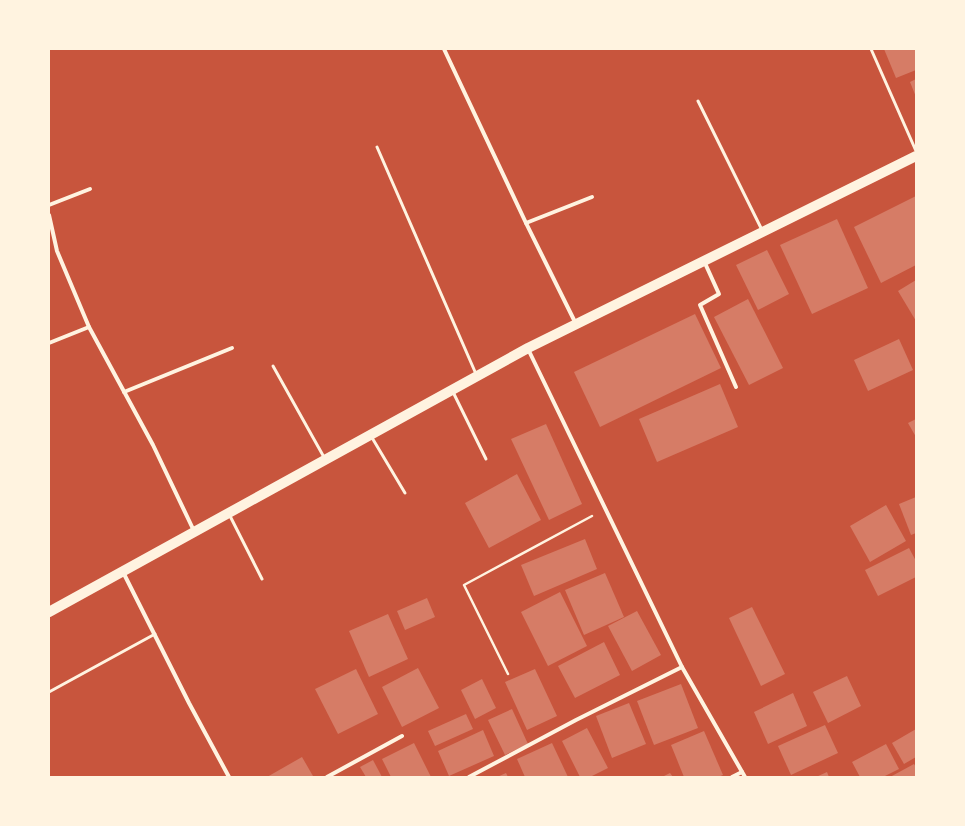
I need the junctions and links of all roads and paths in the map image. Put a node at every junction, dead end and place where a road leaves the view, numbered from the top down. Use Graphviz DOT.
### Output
graph roads {
  1 [pos="444,49"];
  2 [pos="871,49"];
  3 [pos="698,102"];
  4 [pos="377,147"];
  5 [pos="916,151"];
  6 [pos="916,156"];
  7 [pos="90,189"];
  8 [pos="592,197"];
  9 [pos="49,205"];
  10 [pos="49,215"];
  11 [pos="526,223"];
  12 [pos="763,231"];
  13 [pos="704,260"];
  14 [pos="576,324"];
  15 [pos="89,327"];
  16 [pos="49,343"];
  17 [pos="232,348"];
  18 [pos="528,348"];
  19 [pos="273,366"];
  20 [pos="477,376"];
  21 [pos="736,387"];
  22 [pos="452,390"];
  23 [pos="124,392"];
  24 [pos="370,435"];
  25 [pos="486,459"];
  26 [pos="325,460"];
  27 [pos="405,493"];
  28 [pos="605,509"];
  29 [pos="228,514"];
  30 [pos="195,532"];
  31 [pos="122,572"];
  32 [pos="262,579"];
  33 [pos="49,612"];
  34 [pos="155,634"];
  35 [pos="682,666"];
  36 [pos="508,674"];
  37 [pos="49,692"];
  38 [pos="402,736"];
  39 [pos="742,772"];
  40 [pos="229,777"];
  41 [pos="327,777"];
  42 [pos="469,777"];
  43 [pos="732,777"];
  44 [pos="744,777"];
  1 -- 11 [label="street"];
  2 -- 5 [label="lane"];
  3 -- 12 [label="lane"];
  4 -- 20 [label="lane"];
  6 -- 12 [label="main road"];
  7 -- 9 [label="street"];
  8 -- 11 [label="street"];
  10 -- 15 [label="street"];
  11 -- 14 [label="street"];
  12 -- 13 [label="main road"];
  13 -- 14 [label="main road"];
  13 -- 21 [label="street"];
  14 -- 18 [label="main road"];
  15 -- 16 [label="street"];
  15 -- 23 [label="street"];
  17 -- 23 [label="street"];
  18 -- 20 [label="main road"];
  18 -- 28 [label="street"];
  19 -- 26 [label="lane"];
  20 -- 22 [label="main road"];
  22 -- 24 [label="main road"];
  22 -- 25 [label="lane"];
  23 -- 30 [label="street"];
  24 -- 26 [label="main road"];
  24 -- 27 [label="lane"];
  26 -- 29 [label="main road"];
  28 -- 35 [label="street"];
  28 -- 36 [label="path"];
  29 -- 30 [label="main road"];
  29 -- 32 [label="lane"];
  30 -- 31 [label="main road"];
  31 -- 33 [label="main road"];
  31 -- 34 [label="street"];
  34 -- 37 [label="lane"];
  34 -- 40 [label="street"];
  35 -- 39 [label="street"];
  35 -- 42 [label="street"];
  38 -- 41 [label="street"];
  39 -- 43 [label="street"];
  39 -- 44 [label="street"];
}
